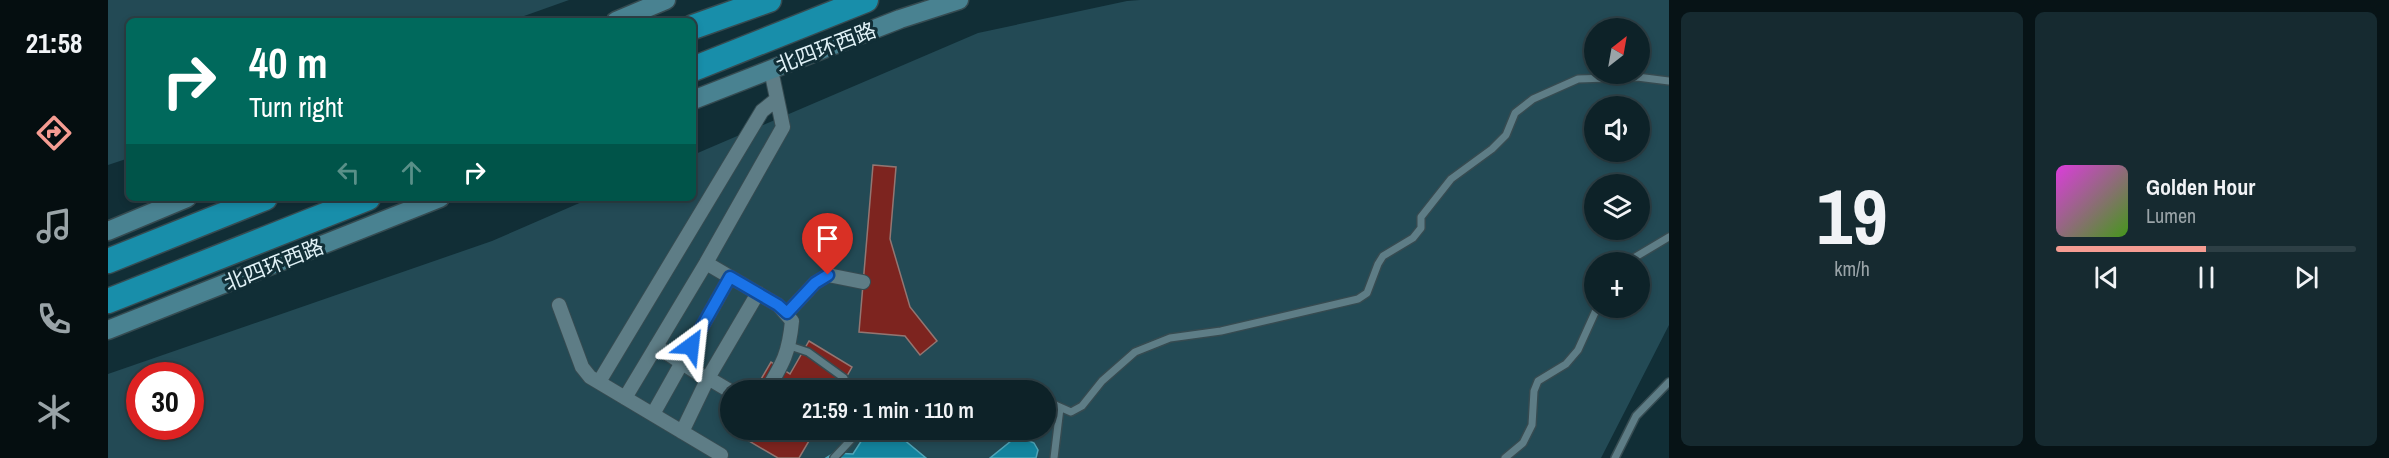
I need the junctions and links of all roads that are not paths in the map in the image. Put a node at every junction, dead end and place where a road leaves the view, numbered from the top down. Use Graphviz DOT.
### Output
graph roads {
  1 [pos="666,0"];
  2 [pos="769,0"];
  3 [pos="866,0"];
  4 [pos="959,0"];
  5 [pos="623,18"];
  6 [pos="696,26"];
  7 [pos="696,68"];
  8 [pos="771,70"];
  9 [pos="1669,81"];
  10 [pos="696,99"];
  11 [pos="777,99"];
  12 [pos="180,201"];
  13 [pos="258,201"];
  14 [pos="360,201"];
  15 [pos="432,201"];
  16 [pos="108,231"];
  17 [pos="1669,237"];
  18 [pos="1644,252"];
  19 [pos="108,261"];
  20 [pos="706,262"];
  21 [pos="730,277"];
  22 [pos="863,282"];
  23 [pos="758,293"];
  24 [pos="108,301"];
  25 [pos="559,305"];
  26 [pos="787,313"];
  27 [pos="1592,318"];
  28 [pos="108,330"];
  29 [pos="656,346"];
  30 [pos="790,346"];
  31 [pos="681,364"];
  32 [pos="708,378"];
  33 [pos="772,380"];
  34 [pos="845,380"];
  35 [pos="599,382"];
  36 [pos="1669,382"];
  37 [pos="720,385"];
  38 [pos="625,398"];
  39 [pos="1056,406"];
  40 [pos="1060,408"];
  41 [pos="652,414"];
  42 [pos="682,432"];
  43 [pos="851,440"];
  44 [pos="724,457"];
  45 [pos="834,458"];
  46 [pos="1054,458"];
  47 [pos="1505,458"];
  48 [pos="1615,458"];
  1 -- 5 [label="street"];
  2 -- 6 [label="highway"];
  3 -- 7 [label="highway, 北四环西路"];
  4 -- 8 [label="street, 北四环西路"];
  8 -- 10 [label="street, 北四环西路"];
  8 -- 11 [label="street"];
  9 -- 40 [label="lane"];
  11 -- 20 [label="street"];
  11 -- 35 [label="street"];
  12 -- 16 [label="street"];
  13 -- 19 [label="highway"];
  14 -- 24 [label="highway, 北四环西路"];
  15 -- 28 [label="street, 北四环西路"];
  17 -- 18 [label="lane"];
  20 -- 21 [label="street"];
  20 -- 29 [label="street"];
  21 -- 23 [label="street"];
  21 -- 31 [label="street"];
  22 -- 26 [label="street"];
  23 -- 26 [label="street"];
  23 -- 32 [label="street"];
  25 -- 35 [label="street"];
  26 -- 30 [label="street"];
  27 -- 47 [label="lane"];
  29 -- 31 [label="street"];
  29 -- 38 [label="street"];
  30 -- 33 [label="street"];
  30 -- 34 [label="lane"];
  31 -- 32 [label="street"];
  31 -- 41 [label="street"];
  32 -- 37 [label="street"];
  32 -- 42 [label="street"];
  35 -- 38 [label="street"];
  36 -- 48 [label="lane"];
  38 -- 41 [label="street"];
  39 -- 40 [label="lane"];
  40 -- 46 [label="lane"];
  41 -- 42 [label="street"];
  42 -- 44 [label="street"];
  43 -- 45 [label="lane"];
}
